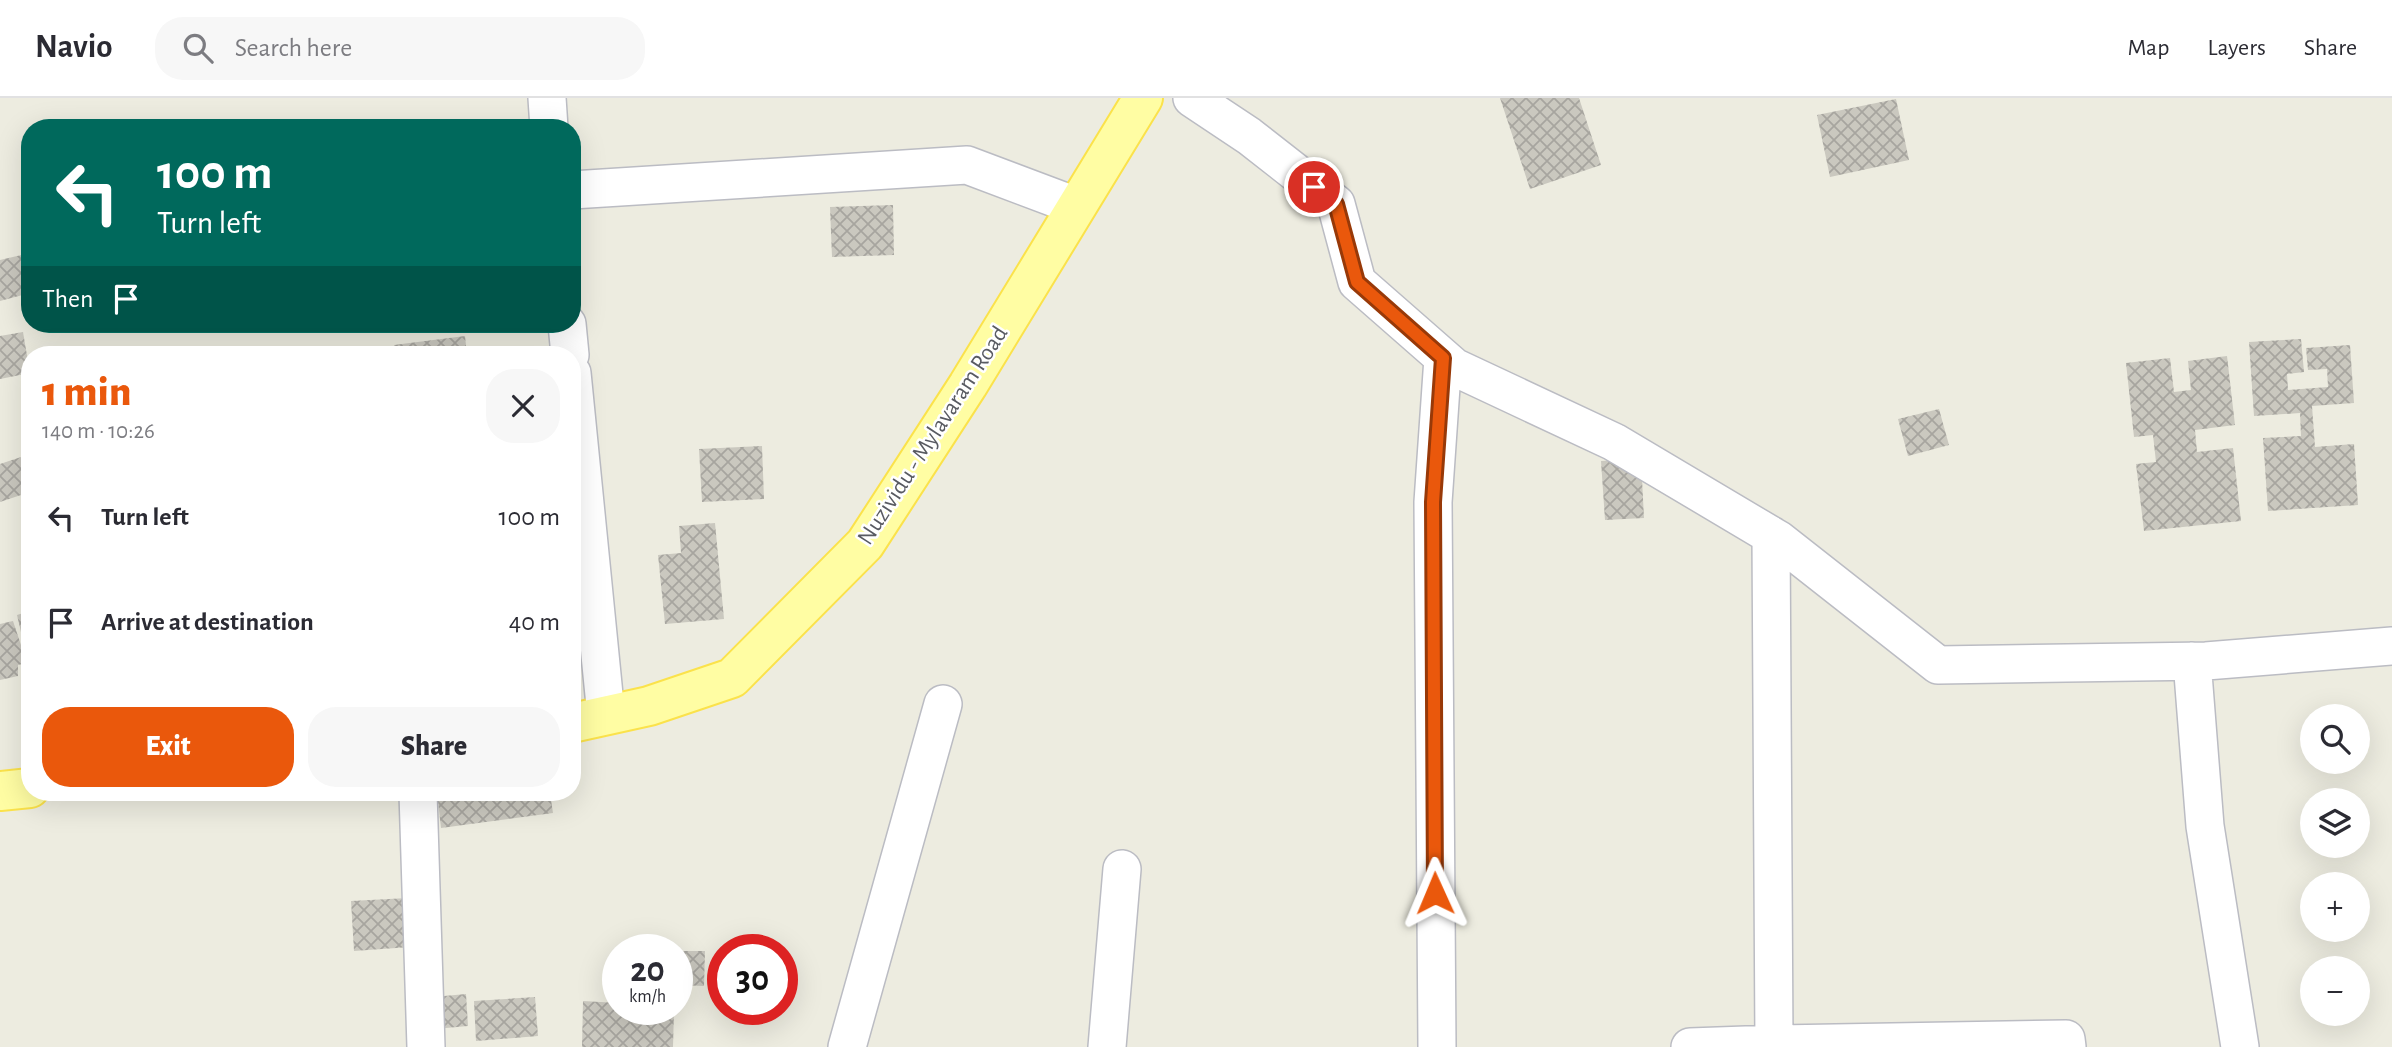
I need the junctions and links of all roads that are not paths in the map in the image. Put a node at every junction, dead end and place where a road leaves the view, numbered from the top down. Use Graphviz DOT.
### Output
graph roads {
  1 [pos="547,98"];
  2 [pos="1143,98"];
  3 [pos="1192,98"];
  4 [pos="548,119"];
  5 [pos="581,189"];
  6 [pos="1076,206"];
  7 [pos="1443,358"];
  8 [pos="1770,535"];
  9 [pos="581,556"];
  10 [pos="2392,646"];
  11 [pos="2192,661"];
  12 [pos="943,704"];
  13 [pos="589,719"];
  14 [pos="21,789"];
  15 [pos="0,791"];
  16 [pos="418,801"];
  17 [pos="1122,869"];
  18 [pos="1774,1046"];
  19 [pos="426,1047"];
  20 [pos="847,1047"];
  21 [pos="1107,1047"];
  22 [pos="1437,1047"];
  23 [pos="1690,1047"];
  24 [pos="2067,1047"];
  25 [pos="2240,1047"];
  1 -- 4 [label="street"];
  2 -- 6 [label="main road, Nuzividu - Mylavaram Road"];
  3 -- 7 [label="street"];
  5 -- 6 [label="street"];
  6 -- 13 [label="main road, Nuzividu - Mylavaram Road"];
  7 -- 8 [label="street"];
  7 -- 22 [label="street"];
  8 -- 11 [label="street"];
  8 -- 18 [label="street"];
  9 -- 13 [label="street"];
  10 -- 11 [label="street"];
  11 -- 25 [label="street"];
  12 -- 20 [label="street"];
  14 -- 15 [label="main road"];
  16 -- 19 [label="street"];
  17 -- 21 [label="street"];
  18 -- 23 [label="street"];
  18 -- 24 [label="street"];
}
